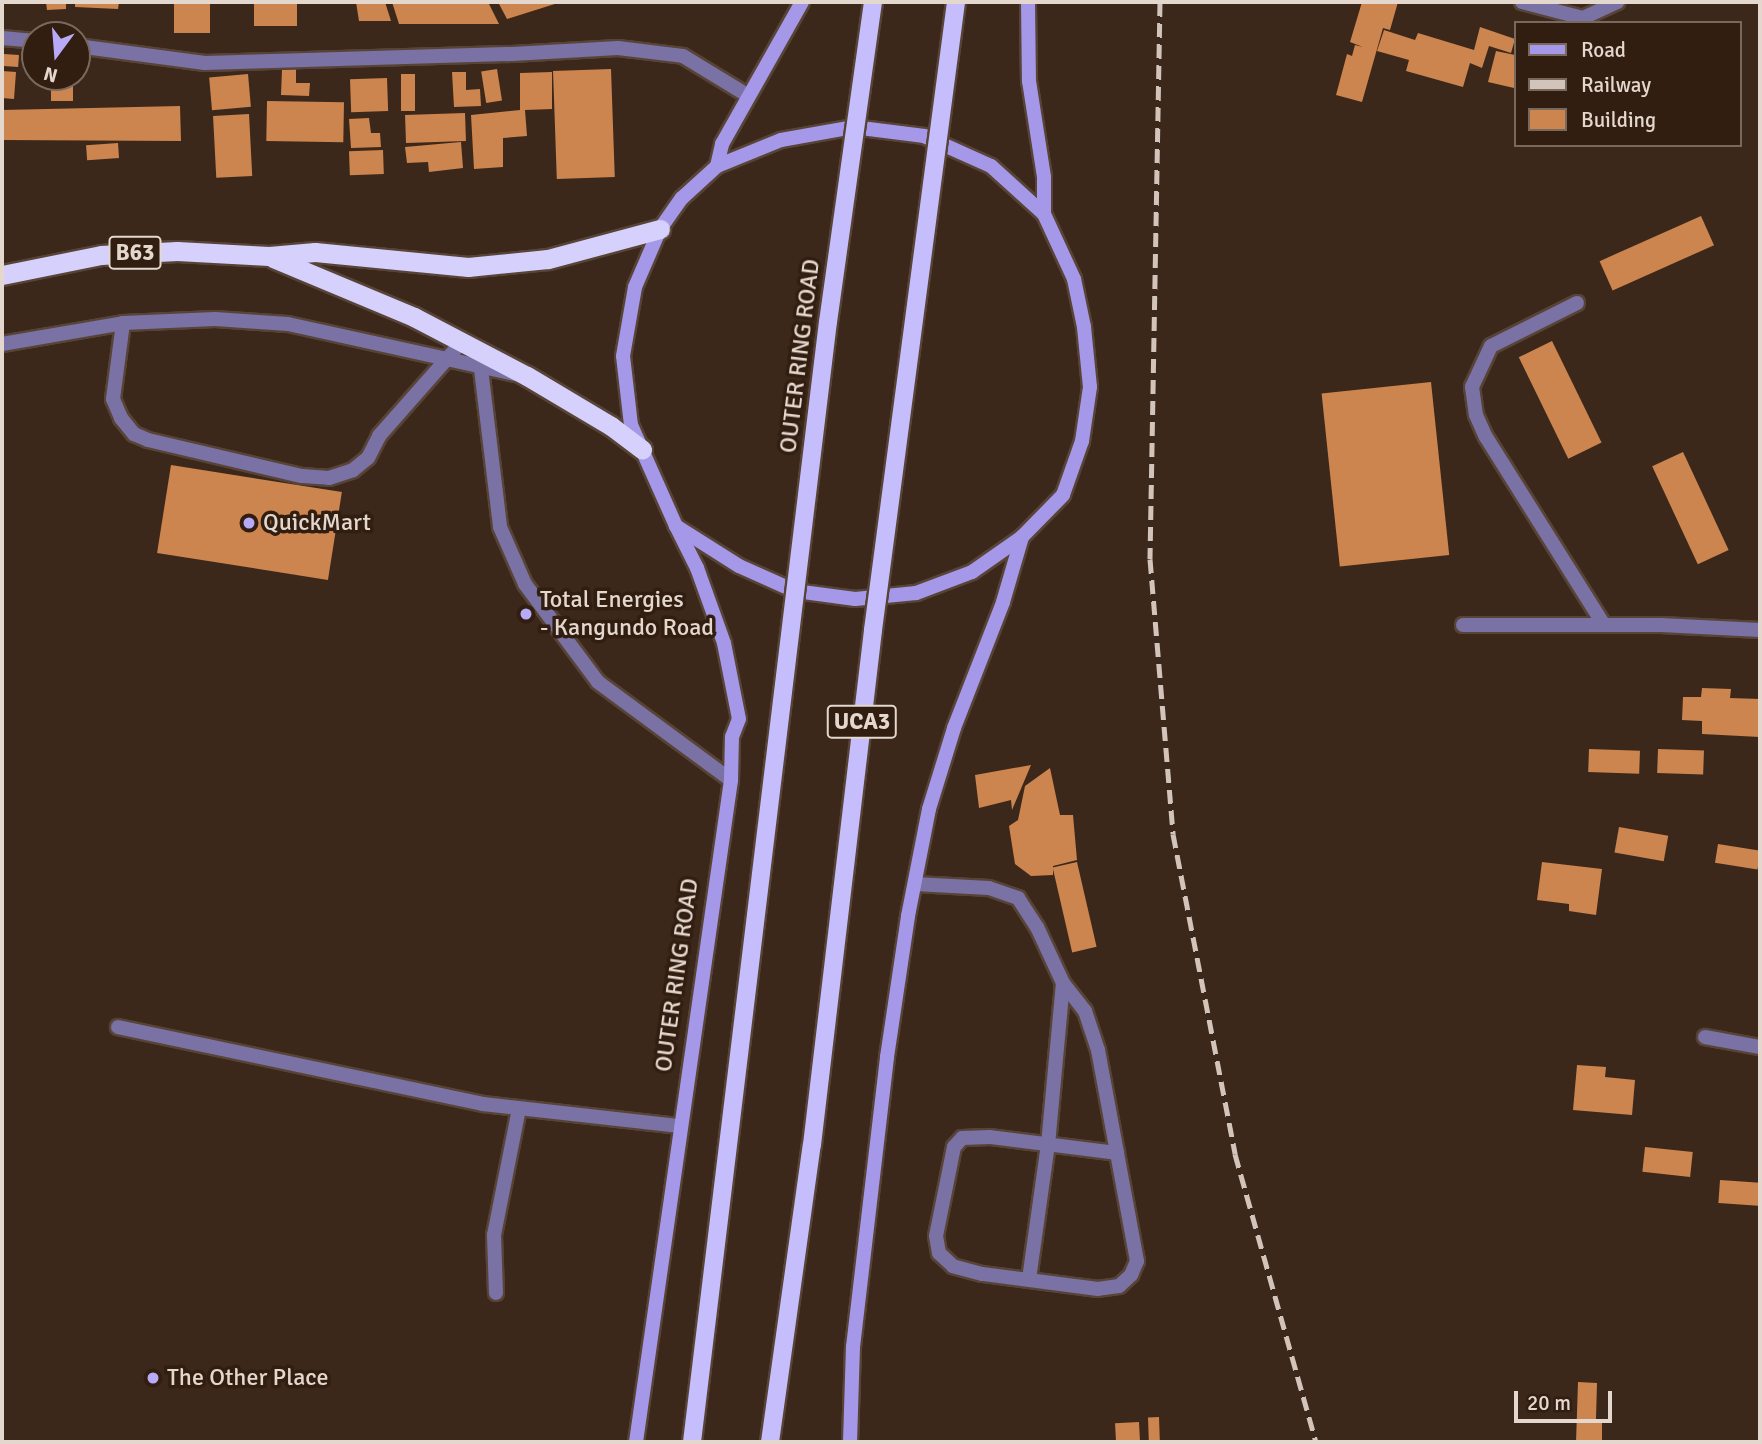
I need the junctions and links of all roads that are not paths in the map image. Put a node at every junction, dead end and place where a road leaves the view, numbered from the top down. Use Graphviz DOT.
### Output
graph roads {
  1 [pos="802,2"];
  2 [pos="873,2"];
  3 [pos="956,2"];
  4 [pos="1028,2"];
  5 [pos="1522,2"];
  6 [pos="1618,2"];
  7 [pos="2,38"];
  8 [pos="21,40"];
  9 [pos="91,48"];
  10 [pos="747,95"];
  11 [pos="718,166"];
  12 [pos="1044,214"];
  13 [pos="660,229"];
  14 [pos="269,256"];
  15 [pos="2,275"];
  16 [pos="1577,303"];
  17 [pos="122,323"];
  18 [pos="461,343"];
  19 [pos="2,344"];
  20 [pos="444,361"];
  21 [pos="482,362"];
  22 [pos="642,449"];
  23 [pos="676,526"];
  24 [pos="1022,537"];
  25 [pos="1463,625"];
  26 [pos="1604,625"];
  27 [pos="1760,630"];
  28 [pos="731,780"];
  29 [pos="915,884"];
  30 [pos="1063,983"];
  31 [pos="118,1027"];
  32 [pos="1705,1037"];
  33 [pos="1760,1047"];
  34 [pos="519,1108"];
  35 [pos="680,1126"];
  36 [pos="1048,1144"];
  37 [pos="1117,1153"];
  38 [pos="1030,1280"];
  39 [pos="496,1293"];
  40 [pos="636,1442"];
  41 [pos="692,1442"];
  42 [pos="770,1442"];
  43 [pos="850,1442"];
  1 -- 10 [label="main road"];
  2 -- 41 [label="main road, OUTER RING ROAD, bridge"];
  3 -- 42 [label="main road, UCA3, bridge"];
  4 -- 12 [label="main road, OUTER RING ROAD"];
  5 -- 6 [label="street"];
  7 -- 8 [label="street"];
  9 -- 10 [label="street"];
  10 -- 11 [label="main road"];
  11 -- 12 [label="main road, OUTER RING ROAD"];
  11 -- 13 [label="main road, OUTER RING ROAD"];
  12 -- 24 [label="main road, OUTER RING ROAD"];
  13 -- 14 [label="highway"];
  13 -- 22 [label="main road, OUTER RING ROAD"];
  14 -- 15 [label="highway, B63"];
  14 -- 18 [label="highway"];
  16 -- 26 [label="street"];
  17 -- 19 [label="street"];
  17 -- 20 [label="street"];
  17 -- 20 [label="street"];
  18 -- 20 [label="street"];
  18 -- 21 [label="highway"];
  20 -- 21 [label="street"];
  21 -- 22 [label="highway"];
  21 -- 28 [label="street"];
  22 -- 23 [label="main road, OUTER RING ROAD"];
  23 -- 24 [label="main road, OUTER RING ROAD"];
  23 -- 28 [label="main road, OUTER RING ROAD"];
  24 -- 29 [label="main road, OUTER RING ROAD"];
  25 -- 26 [label="street"];
  26 -- 27 [label="street"];
  28 -- 35 [label="main road, OUTER RING ROAD"];
  29 -- 30 [label="street"];
  29 -- 43 [label="main road, OUTER RING ROAD"];
  30 -- 36 [label="street"];
  30 -- 37 [label="street"];
  31 -- 34 [label="street"];
  32 -- 33 [label="street"];
  34 -- 35 [label="street"];
  34 -- 39 [label="street"];
  35 -- 40 [label="main road, OUTER RING ROAD"];
  36 -- 37 [label="street"];
  36 -- 38 [label="street"];
  36 -- 38 [label="street"];
  37 -- 38 [label="street"];
}
